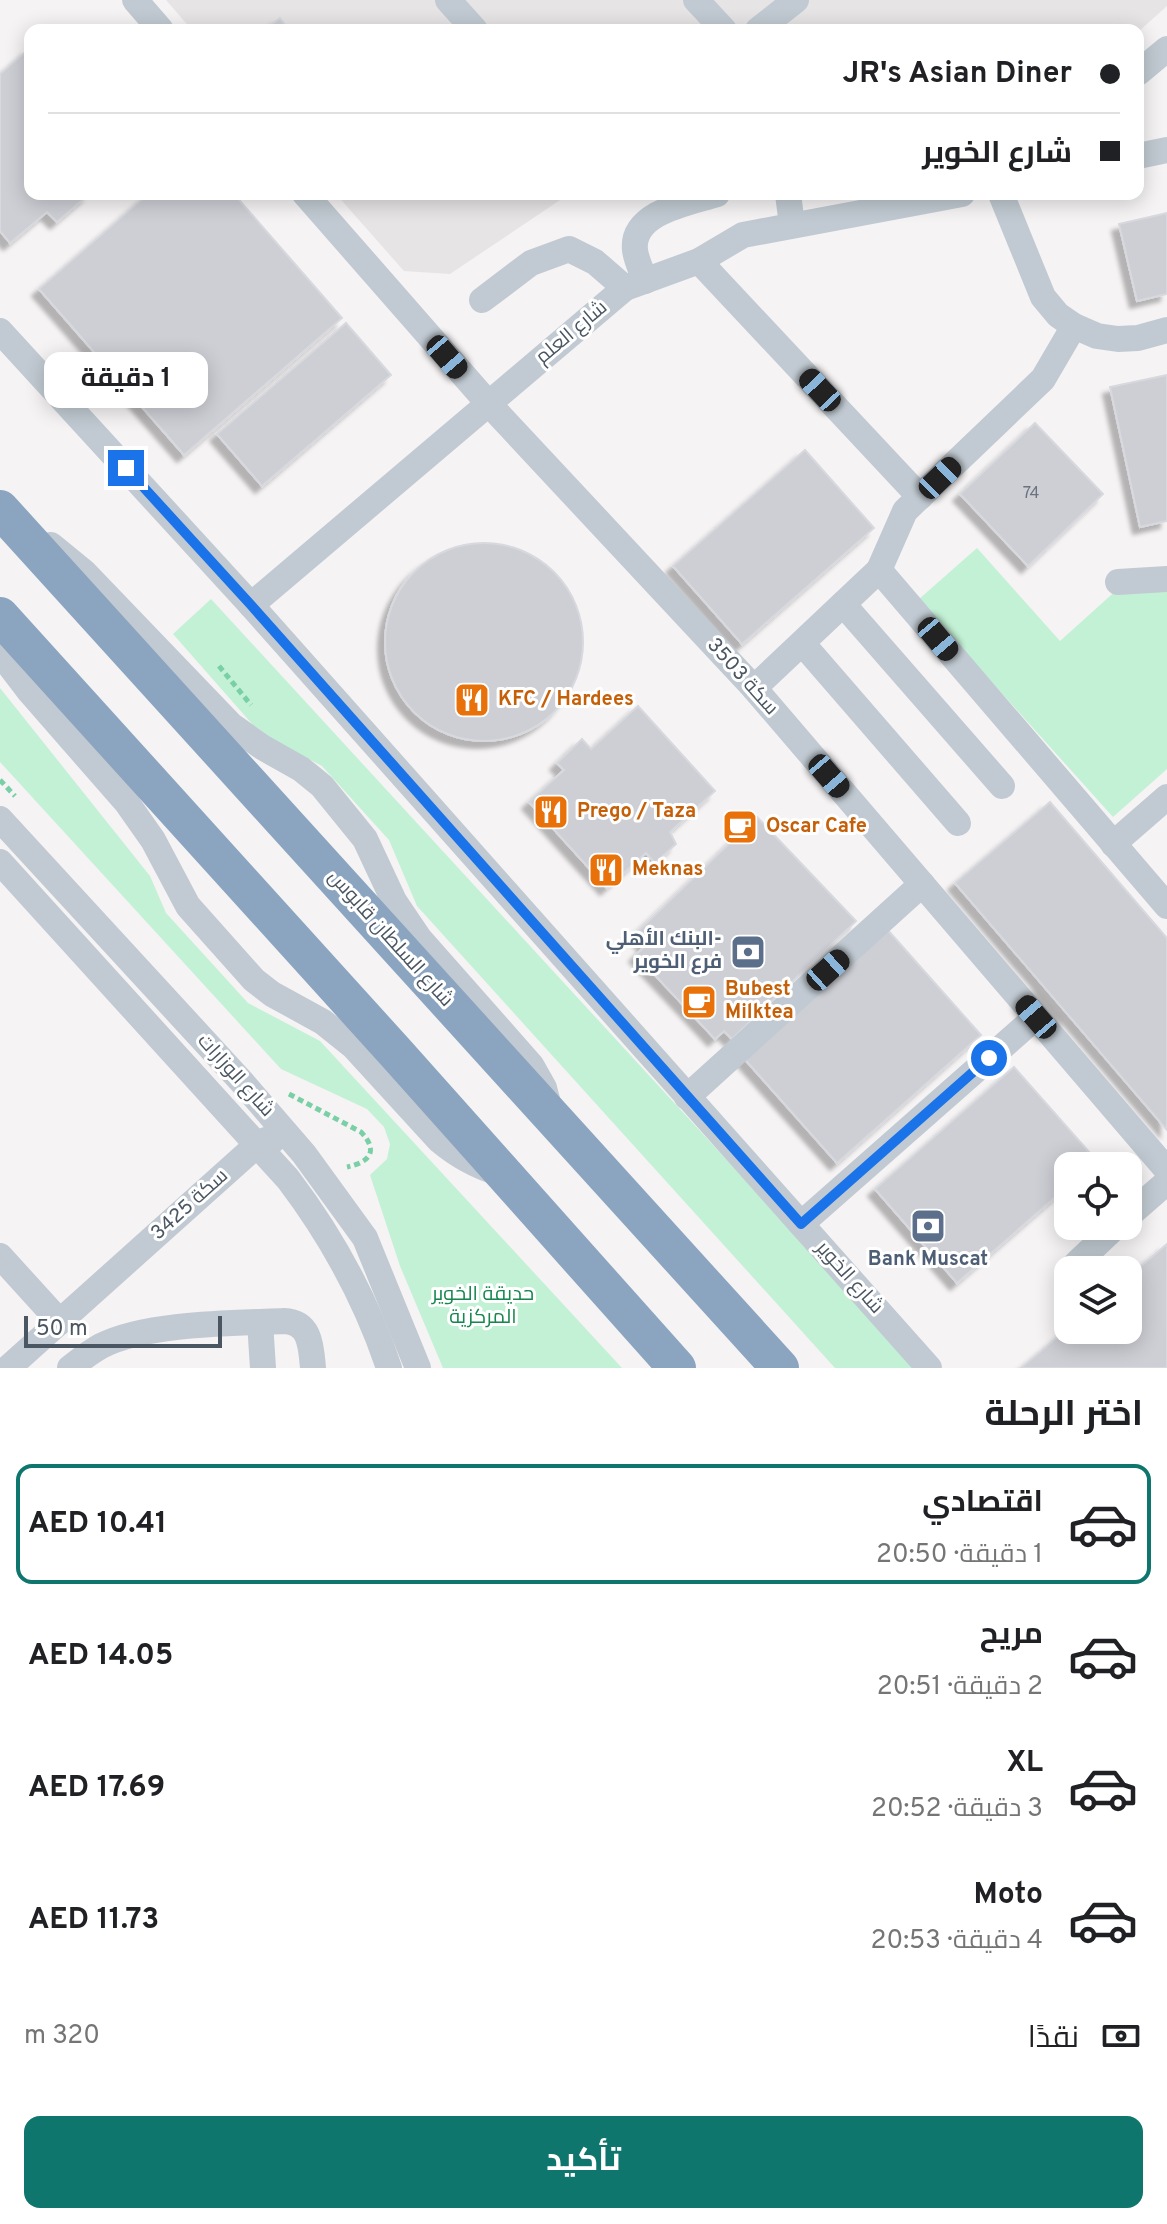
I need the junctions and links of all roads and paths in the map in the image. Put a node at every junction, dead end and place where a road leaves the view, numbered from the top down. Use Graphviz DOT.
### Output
graph roads {
  1 [pos="135,0"];
  2 [pos="448,0"];
  3 [pos="696,0"];
  4 [pos="788,2"];
  5 [pos="156,24"];
  6 [pos="470,24"];
  7 [pos="718,24"];
  8 [pos="764,24"];
  9 [pos="1167,49"];
  10 [pos="1144,68"];
  11 [pos="1167,150"];
  12 [pos="1144,155"];
  13 [pos="310,200"];
  14 [pos="698,200"];
  15 [pos="789,200"];
  16 [pos="929,200"];
  17 [pos="1003,200"];
  18 [pos="792,225"];
  19 [pos="699,261"];
  20 [pos="635,284"];
  21 [pos="482,300"];
  22 [pos="1074,326"];
  23 [pos="1167,330"];
  24 [pos="0,331"];
  25 [pos="488,403"];
  26 [pos="920,497"];
  27 [pos="5,514"];
  28 [pos="879,570"];
  29 [pos="1167,579"];
  30 [pos="1118,582"];
  31 [pos="843,604"];
  32 [pos="251,605"];
  33 [pos="0,616"];
  34 [pos="802,643"];
  35 [pos="0,653"];
  36 [pos="754,688"];
  37 [pos="1002,786"];
  38 [pos="1167,797"];
  39 [pos="0,819"];
  40 [pos="958,823"];
  41 [pos="1113,844"];
  42 [pos="2,867"];
  43 [pos="922,884"];
  44 [pos="1167,906"];
  45 [pos="114,943"];
  46 [pos="1036,1017"];
  47 [pos="283,1091"];
  48 [pos="687,1097"];
  49 [pos="549,1114"];
  50 [pos="258,1144"];
  51 [pos="347,1167"];
  52 [pos="1167,1170"];
  53 [pos="504,1174"];
  54 [pos="1167,1182"];
  55 [pos="1142,1204"];
  56 [pos="801,1224"];
  57 [pos="0,1236"];
  58 [pos="365,1238"];
  59 [pos="1101,1240"];
  60 [pos="0,1250"];
  61 [pos="0,1256"];
  62 [pos="1084,1256"];
  63 [pos="60,1322"];
  64 [pos="260,1322"];
  65 [pos="8,1368"];
  66 [pos="70,1368"];
  67 [pos="263,1368"];
  68 [pos="313,1368"];
  69 [pos="389,1368"];
  70 [pos="418,1368"];
  71 [pos="677,1368"];
  72 [pos="780,1368"];
  73 [pos="929,1368"];
  1 -- 5 [label="street"];
  2 -- 6 [label="street"];
  3 -- 7 [label="street"];
  4 -- 8 [label="street"];
  9 -- 10 [label="street"];
  11 -- 12 [label="street"];
  13 -- 25 [label="street, سكة 3503"];
  14 -- 20 [label="street"];
  15 -- 18 [label="street"];
  16 -- 18 [label="street, شارع العلم"];
  17 -- 22 [label="street"];
  18 -- 19 [label="street, شارع العلم"];
  19 -- 20 [label="street, شارع العلم"];
  19 -- 26 [label="street"];
  20 -- 21 [label="street"];
  20 -- 25 [label="street, شارع العلم"];
  22 -- 23 [label="street"];
  22 -- 26 [label="street"];
  24 -- 32 [label="street, شارع الخوير"];
  25 -- 32 [label="street, شارع العلم"];
  25 -- 36 [label="street, سكة 3503"];
  26 -- 28 [label="street"];
  27 -- 49 [label="highway, شارع السلطان قابوس"];
  27 -- 49 [label="street"];
  28 -- 31 [label="street"];
  28 -- 41 [label="street"];
  29 -- 30 [label="street"];
  31 -- 34 [label="street"];
  31 -- 37 [label="street"];
  32 -- 48 [label="street, شارع الخوير"];
  33 -- 53 [label="highway"];
  34 -- 36 [label="street"];
  34 -- 40 [label="street"];
  35 -- 53 [label="street"];
  36 -- 43 [label="street, سكة 3503"];
  38 -- 41 [label="street"];
  39 -- 45 [label="street, شارع الوزارات"];
  41 -- 44 [label="street"];
  42 -- 45 [label="street"];
  42 -- 50 [label="street, شارع الوزارات"];
  43 -- 46 [label="street, سكة 3503"];
  43 -- 48 [label="street"];
  45 -- 58 [label="street, شارع الوزارات"];
  46 -- 52 [label="street, سكة 3503"];
  46 -- 56 [label="street"];
  47 -- 51 [label="path"];
  48 -- 56 [label="street, شارع الخوير"];
  49 -- 72 [label="highway, شارع السلطان قابوس"];
  50 -- 58 [label="street"];
  50 -- 63 [label="street, سكة 3425"];
  50 -- 69 [label="street, شارع الوزارات"];
  53 -- 71 [label="highway"];
  54 -- 55 [label="street"];
  56 -- 73 [label="street, شارع الخوير"];
  57 -- 60 [label="street"];
  58 -- 70 [label="street, شارع الوزارات"];
  59 -- 62 [label="street"];
  61 -- 63 [label="street"];
  63 -- 65 [label="street, سكة 3425"];
  64 -- 66 [label="street"];
  64 -- 67 [label="street"];
  64 -- 68 [label="street"];
}
